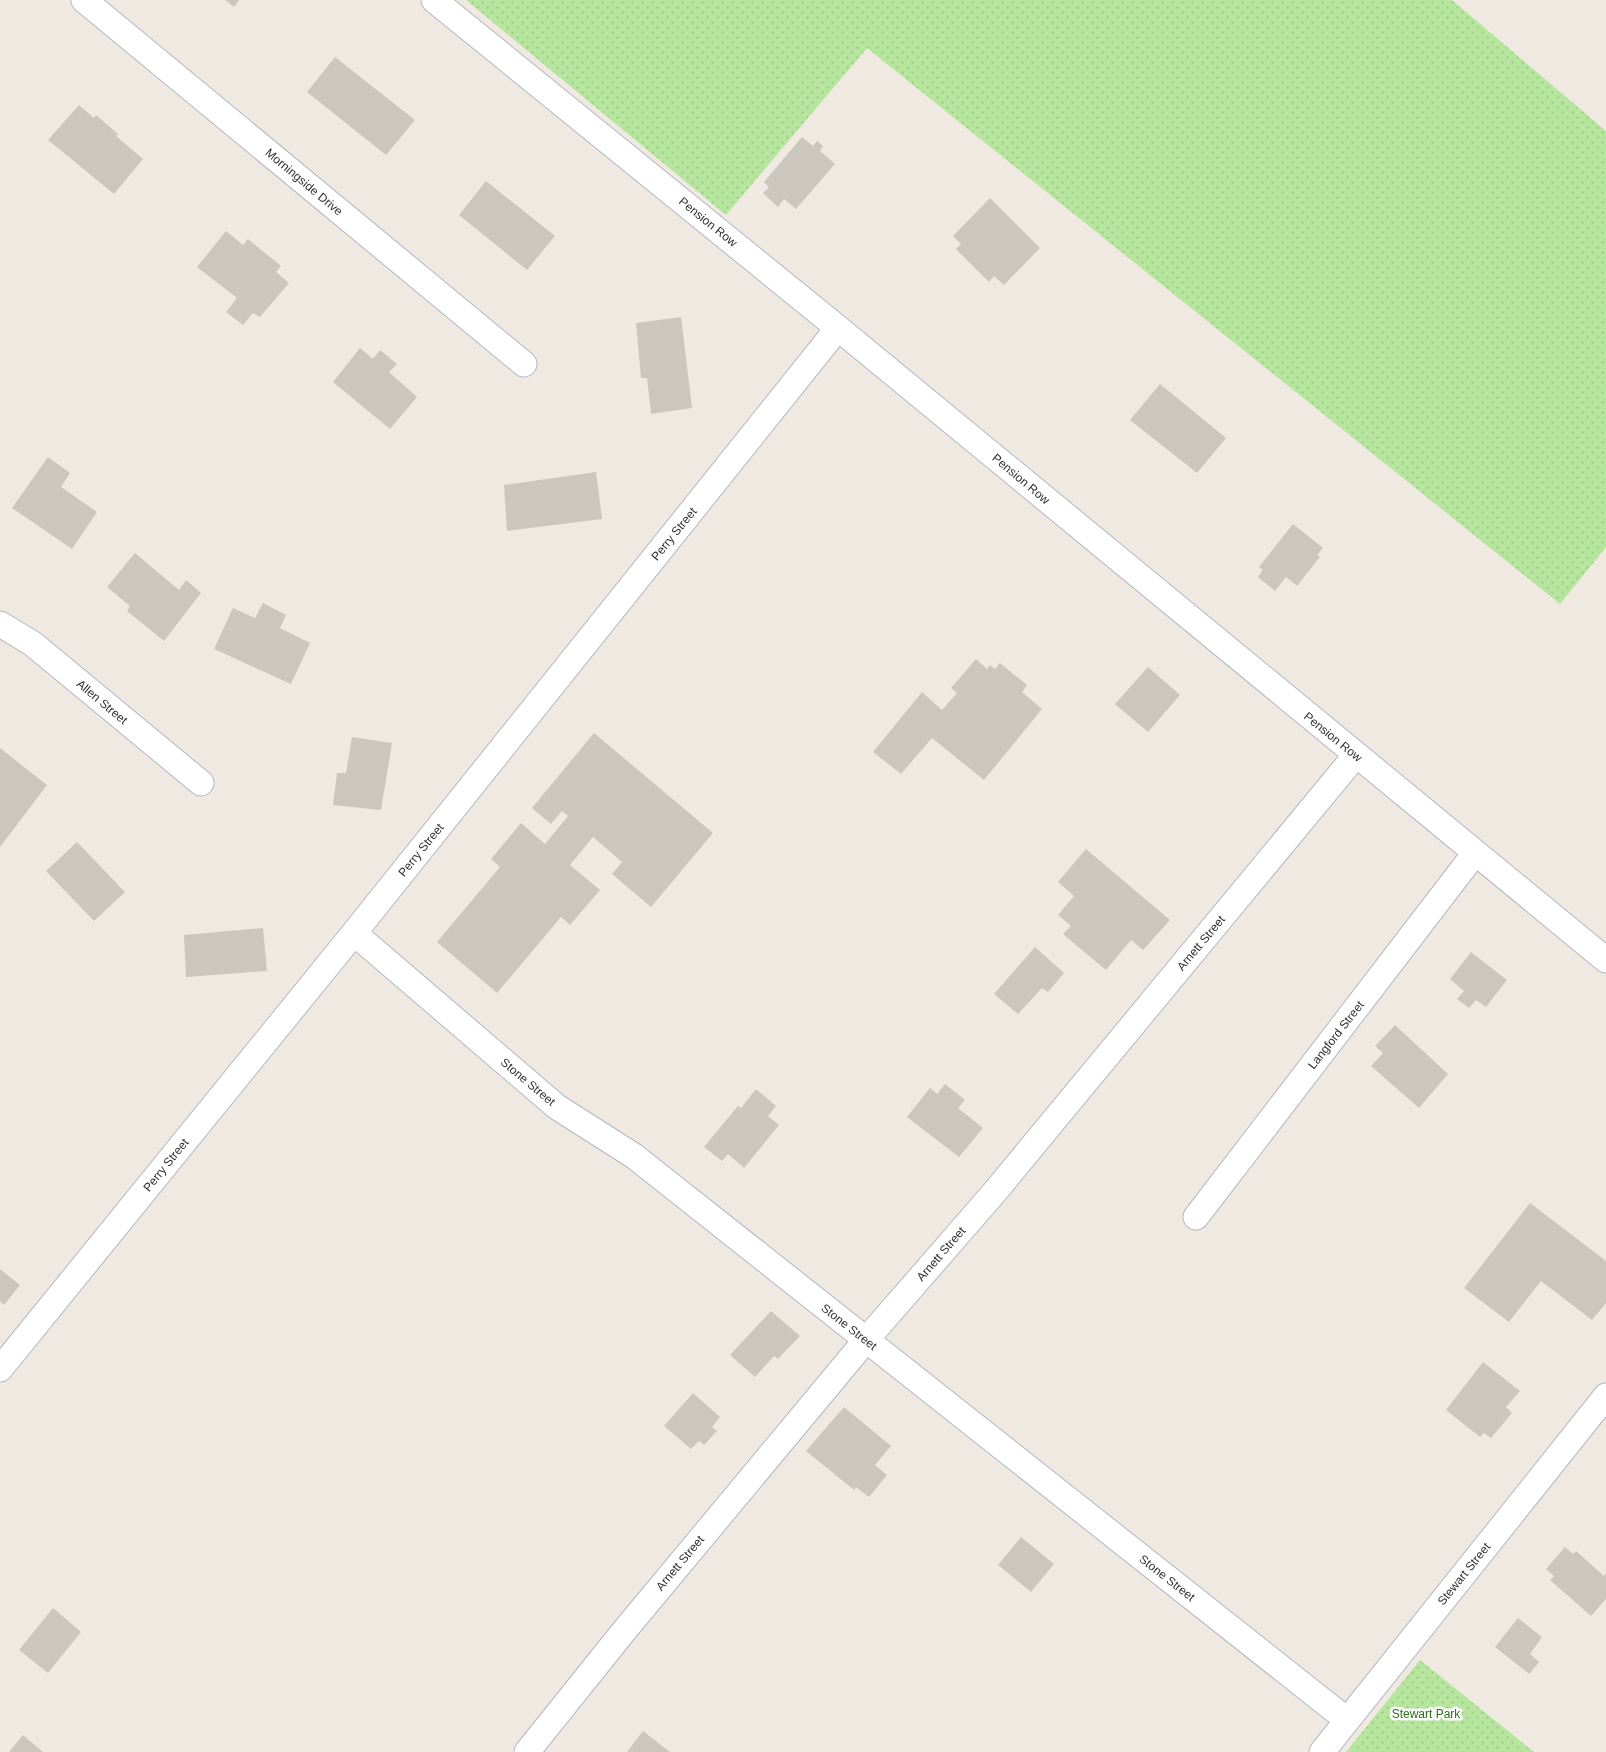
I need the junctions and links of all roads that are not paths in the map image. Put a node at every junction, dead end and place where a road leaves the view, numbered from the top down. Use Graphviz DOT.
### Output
graph roads {
  1 [pos="84,0"];
  2 [pos="434,0"];
  3 [pos="838,328"];
  4 [pos="524,364"];
  5 [pos="0,624"];
  6 [pos="1356,755"];
  7 [pos="201,783"];
  8 [pos="1475,853"];
  9 [pos="354,933"];
  10 [pos="1606,960"];
  11 [pos="1196,1217"];
  12 [pos="866,1340"];
  13 [pos="0,1369"];
  14 [pos="1606,1396"];
  15 [pos="1347,1720"];
  16 [pos="526,1752"];
  17 [pos="1322,1752"];
  1 -- 4 [label="street, Morningside Drive"];
  2 -- 3 [label="street, Pension Row"];
  3 -- 6 [label="street, Pension Row"];
  3 -- 9 [label="street, Perry Street"];
  5 -- 7 [label="street, Allen Street"];
  6 -- 8 [label="street, Pension Row"];
  6 -- 12 [label="street, Arnett Street"];
  8 -- 10 [label="street, Pension Row"];
  8 -- 11 [label="street, Langford Street"];
  9 -- 12 [label="street, Stone Street"];
  9 -- 13 [label="street, Perry Street"];
  12 -- 15 [label="street, Stone Street"];
  12 -- 16 [label="street, Arnett Street"];
  14 -- 15 [label="street, Stewart Street"];
  15 -- 17 [label="street, Stewart Street"];
}
